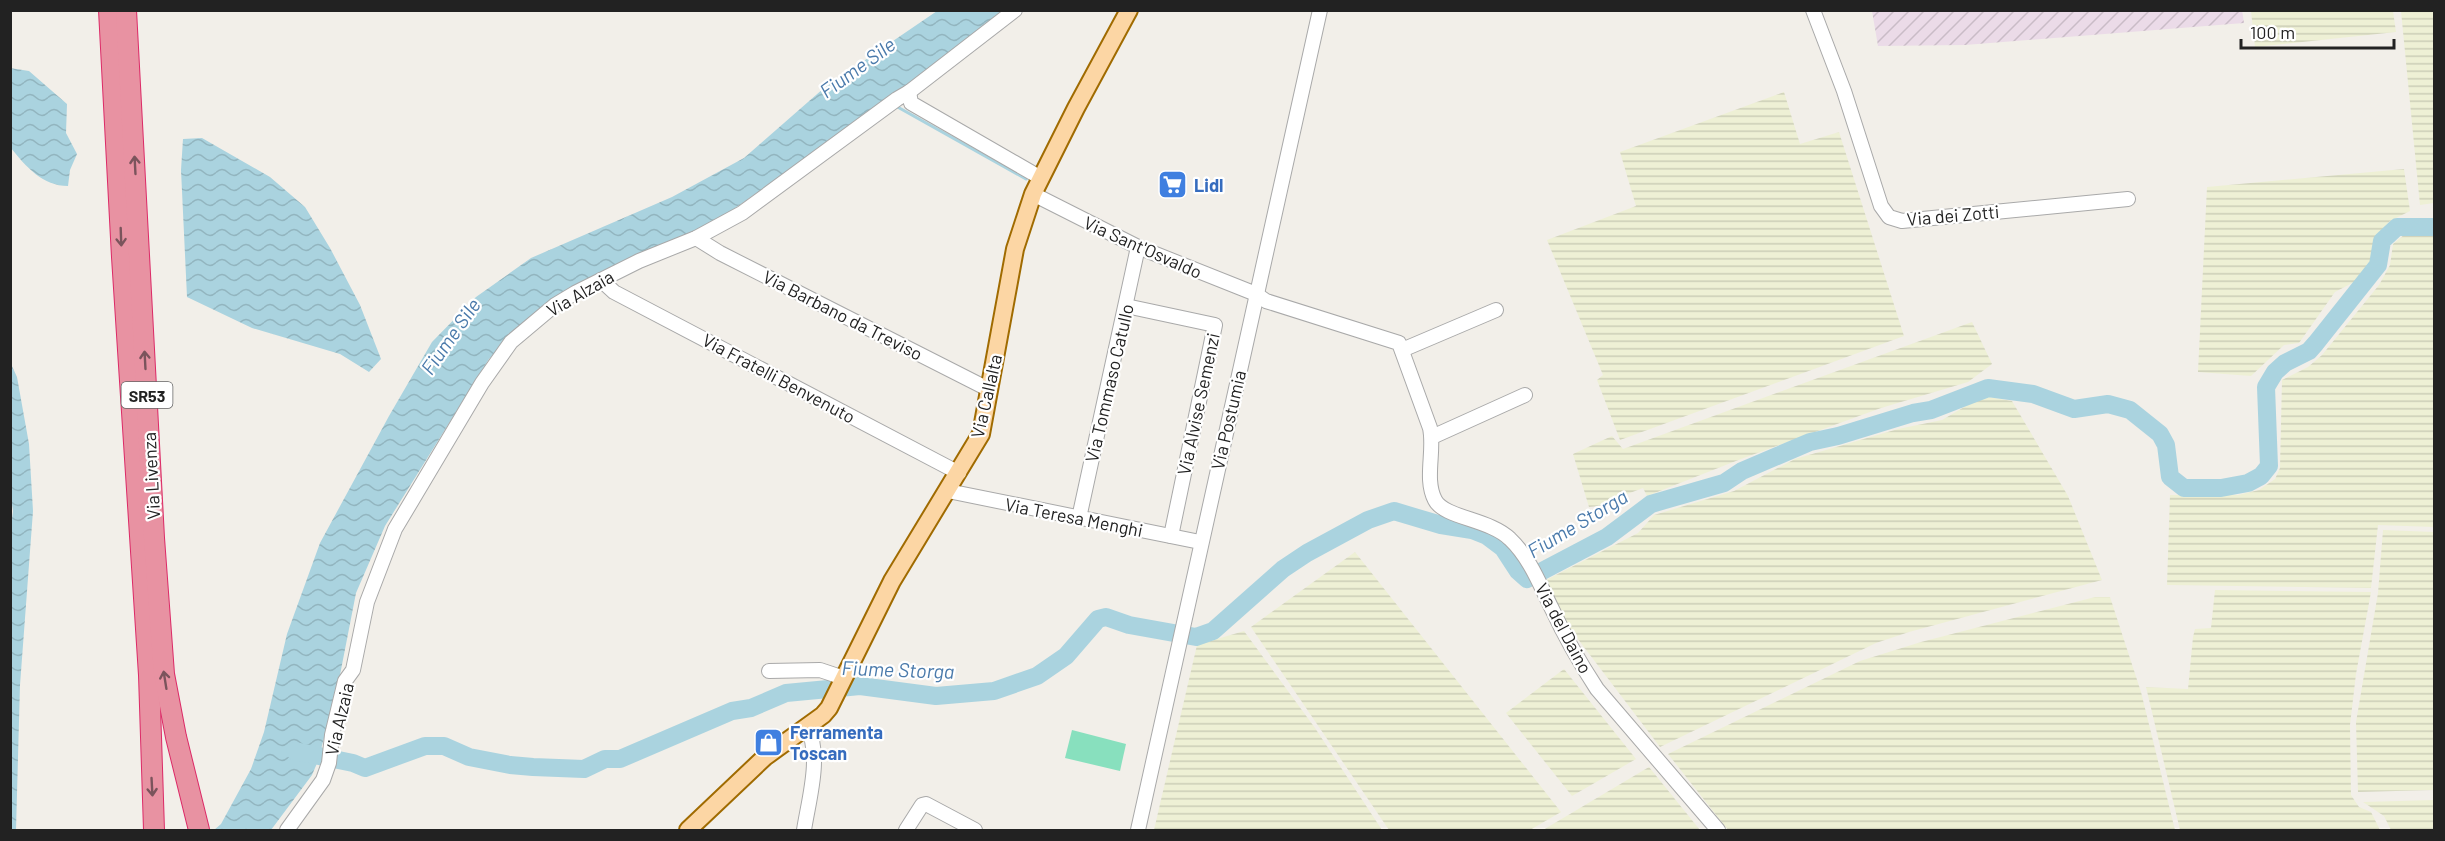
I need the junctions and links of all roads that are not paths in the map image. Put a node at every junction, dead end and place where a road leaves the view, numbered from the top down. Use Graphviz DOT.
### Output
graph roads {
  1 [pos="109,10"];
  2 [pos="126,10"];
  3 [pos="1015,10"];
  4 [pos="1129,10"];
  5 [pos="1320,10"];
  6 [pos="1813,10"];
  7 [pos="909,92"];
  8 [pos="1041,178"];
  9 [pos="1033,194"];
  10 [pos="2128,199"];
  11 [pos="696,238"];
  12 [pos="1138,247"];
  13 [pos="601,280"];
  14 [pos="1256,294"];
  15 [pos="1126,306"];
  16 [pos="1496,310"];
  17 [pos="1394,343"];
  18 [pos="990,390"];
  19 [pos="1525,395"];
  20 [pos="1432,437"];
  21 [pos="959,473"];
  22 [pos="948,491"];
  23 [pos="1079,518"];
  24 [pos="1171,536"];
  25 [pos="1200,542"];
  26 [pos="769,671"];
  27 [pos="844,679"];
  28 [pos="807,726"];
  29 [pos="290,830"];
  30 [pos="154,831"];
  31 [pos="199,831"];
  32 [pos="687,831"];
  33 [pos="804,831"];
  34 [pos="906,831"];
  35 [pos="975,831"];
  36 [pos="1138,831"];
  37 [pos="1718,831"];
  1 -- 30 [label="highway, Via Livenza / SR53, one-way"];
  31 -- 2 [label="highway, Via Livenza / SR53, one-way"];
  3 -- 7 [label="street, Via Alzaia"];
  4 -- 8 [label="main road, Via Callalta"];
  5 -- 14 [label="street, Via Postumia"];
  6 -- 10 [label="street, Via dei Zotti"];
  7 -- 8 [label="street"];
  7 -- 11 [label="street, Via Alzaia"];
  8 -- 9 [label="main road, Via Callalta"];
  9 -- 12 [label="street, Via Sant'Osvaldo"];
  9 -- 18 [label="main road, Via Callalta"];
  11 -- 13 [label="street, Via Alzaia"];
  11 -- 18 [label="street, Via Barbano da Treviso"];
  12 -- 14 [label="street, Via Sant'Osvaldo"];
  12 -- 15 [label="street, Via Tommaso Catullo"];
  13 -- 21 [label="street, Via Fratelli Benvenuto"];
  13 -- 29 [label="street, Via Alzaia"];
  14 -- 17 [label="street"];
  14 -- 25 [label="street, Via Postumia"];
  15 -- 23 [label="street, Via Tommaso Catullo"];
  15 -- 24 [label="street, Via Alvise Semenzi"];
  16 -- 17 [label="street"];
  17 -- 20 [label="street, Via del Daino"];
  18 -- 21 [label="main road, Via Callalta"];
  19 -- 20 [label="street"];
  20 -- 37 [label="street, Via del Daino"];
  21 -- 22 [label="main road, Via Callalta"];
  22 -- 23 [label="street, Via Teresa Menghi"];
  22 -- 27 [label="main road, Via Callalta"];
  23 -- 24 [label="street, Via Teresa Menghi"];
  24 -- 25 [label="street, Via Teresa Menghi"];
  25 -- 36 [label="street, Via Postumia"];
  26 -- 27 [label="street"];
  27 -- 28 [label="main road, Via Callalta"];
  28 -- 32 [label="main road, Via Callalta"];
  28 -- 33 [label="street"];
  34 -- 35 [label="street"];
}
